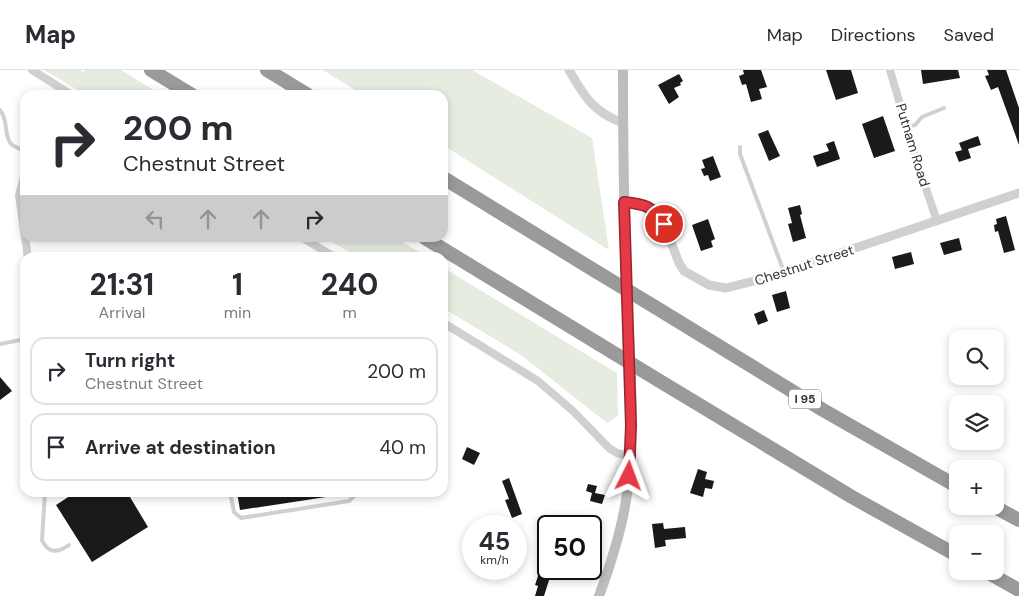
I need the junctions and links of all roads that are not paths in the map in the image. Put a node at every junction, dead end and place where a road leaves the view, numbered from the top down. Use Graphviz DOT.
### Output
graph roads {
  1 [pos="32,70"];
  2 [pos="151,70"];
  3 [pos="267,70"];
  4 [pos="569,70"];
  5 [pos="623,70"];
  6 [pos="890,70"];
  7 [pos="62,90"];
  8 [pos="184,90"];
  9 [pos="300,90"];
  10 [pos="944,108"];
  11 [pos="0,110"];
  12 [pos="623,123"];
  13 [pos="907,127"];
  14 [pos="20,148"];
  15 [pos="740,148"];
  16 [pos="448,181"];
  17 [pos="1019,193"];
  18 [pos="624,202"];
  19 [pos="937,220"];
  20 [pos="310,242"];
  21 [pos="432,242"];
  22 [pos="326,252"];
  23 [pos="448,252"];
  24 [pos="448,252"];
  25 [pos="784,272"];
  26 [pos="448,326"];
  27 [pos="20,340"];
  28 [pos="0,344"];
  29 [pos="630,456"];
  30 [pos="949,482"];
  31 [pos="45,497"];
  32 [pos="231,497"];
  33 [pos="353,497"];
  34 [pos="1004,512"];
  35 [pos="1019,520"];
  36 [pos="69,545"];
  37 [pos="949,551"];
  38 [pos="1001,580"];
  39 [pos="1019,590"];
  40 [pos="599,596"];
  1 -- 7 [label="street"];
  2 -- 8 [label="highway"];
  3 -- 9 [label="highway"];
  4 -- 12 [label="street"];
  5 -- 12 [label="main road"];
  6 -- 13 [label="street, Putnam Road"];
  10 -- 13 [label="lane"];
  11 -- 14 [label="lane"];
  12 -- 18 [label="main road"];
  13 -- 19 [label="street, Putnam Road"];
  15 -- 25 [label="lane"];
  16 -- 30 [label="highway, I 95, bridge"];
  17 -- 19 [label="street, Chestnut Street"];
  18 -- 25 [label="street, Chestnut Street"];
  18 -- 29 [label="main road"];
  19 -- 25 [label="street, Chestnut Street"];
  20 -- 22 [label="street"];
  21 -- 23 [label="highway, bridge"];
  24 -- 37 [label="highway, bridge"];
  26 -- 29 [label="street"];
  27 -- 28 [label="lane"];
  29 -- 40 [label="main road"];
  31 -- 36 [label="lane"];
  32 -- 33 [label="lane"];
  34 -- 35 [label="highway"];
  38 -- 39 [label="highway"];
}
